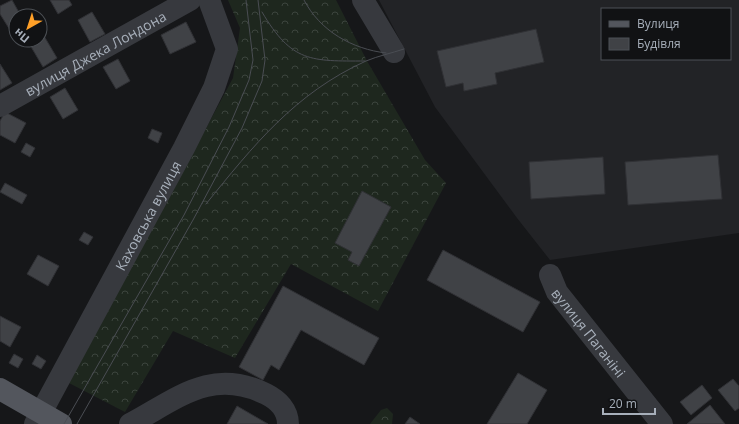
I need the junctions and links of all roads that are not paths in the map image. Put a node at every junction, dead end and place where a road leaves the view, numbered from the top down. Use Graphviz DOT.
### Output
graph roads {
  1 [pos="190,0"];
  2 [pos="209,0"];
  3 [pos="363,0"];
  4 [pos="394,52"];
  5 [pos="0,106"];
  6 [pos="550,275"];
  7 [pos="0,389"];
  8 [pos="38,418"];
  9 [pos="62,424"];
  10 [pos="130,424"];
  11 [pos="288,424"];
  12 [pos="662,424"];
  1 -- 5 [label="street, вулиця Джека Лондона"];
  2 -- 8 [label="street, Каховська вулиця"];
  3 -- 4 [label="street"];
  6 -- 12 [label="street, вулиця Паганіні"];
  7 -- 8 [label="main road"];
  8 -- 9 [label="main road"];
  10 -- 11 [label="street"];
}
